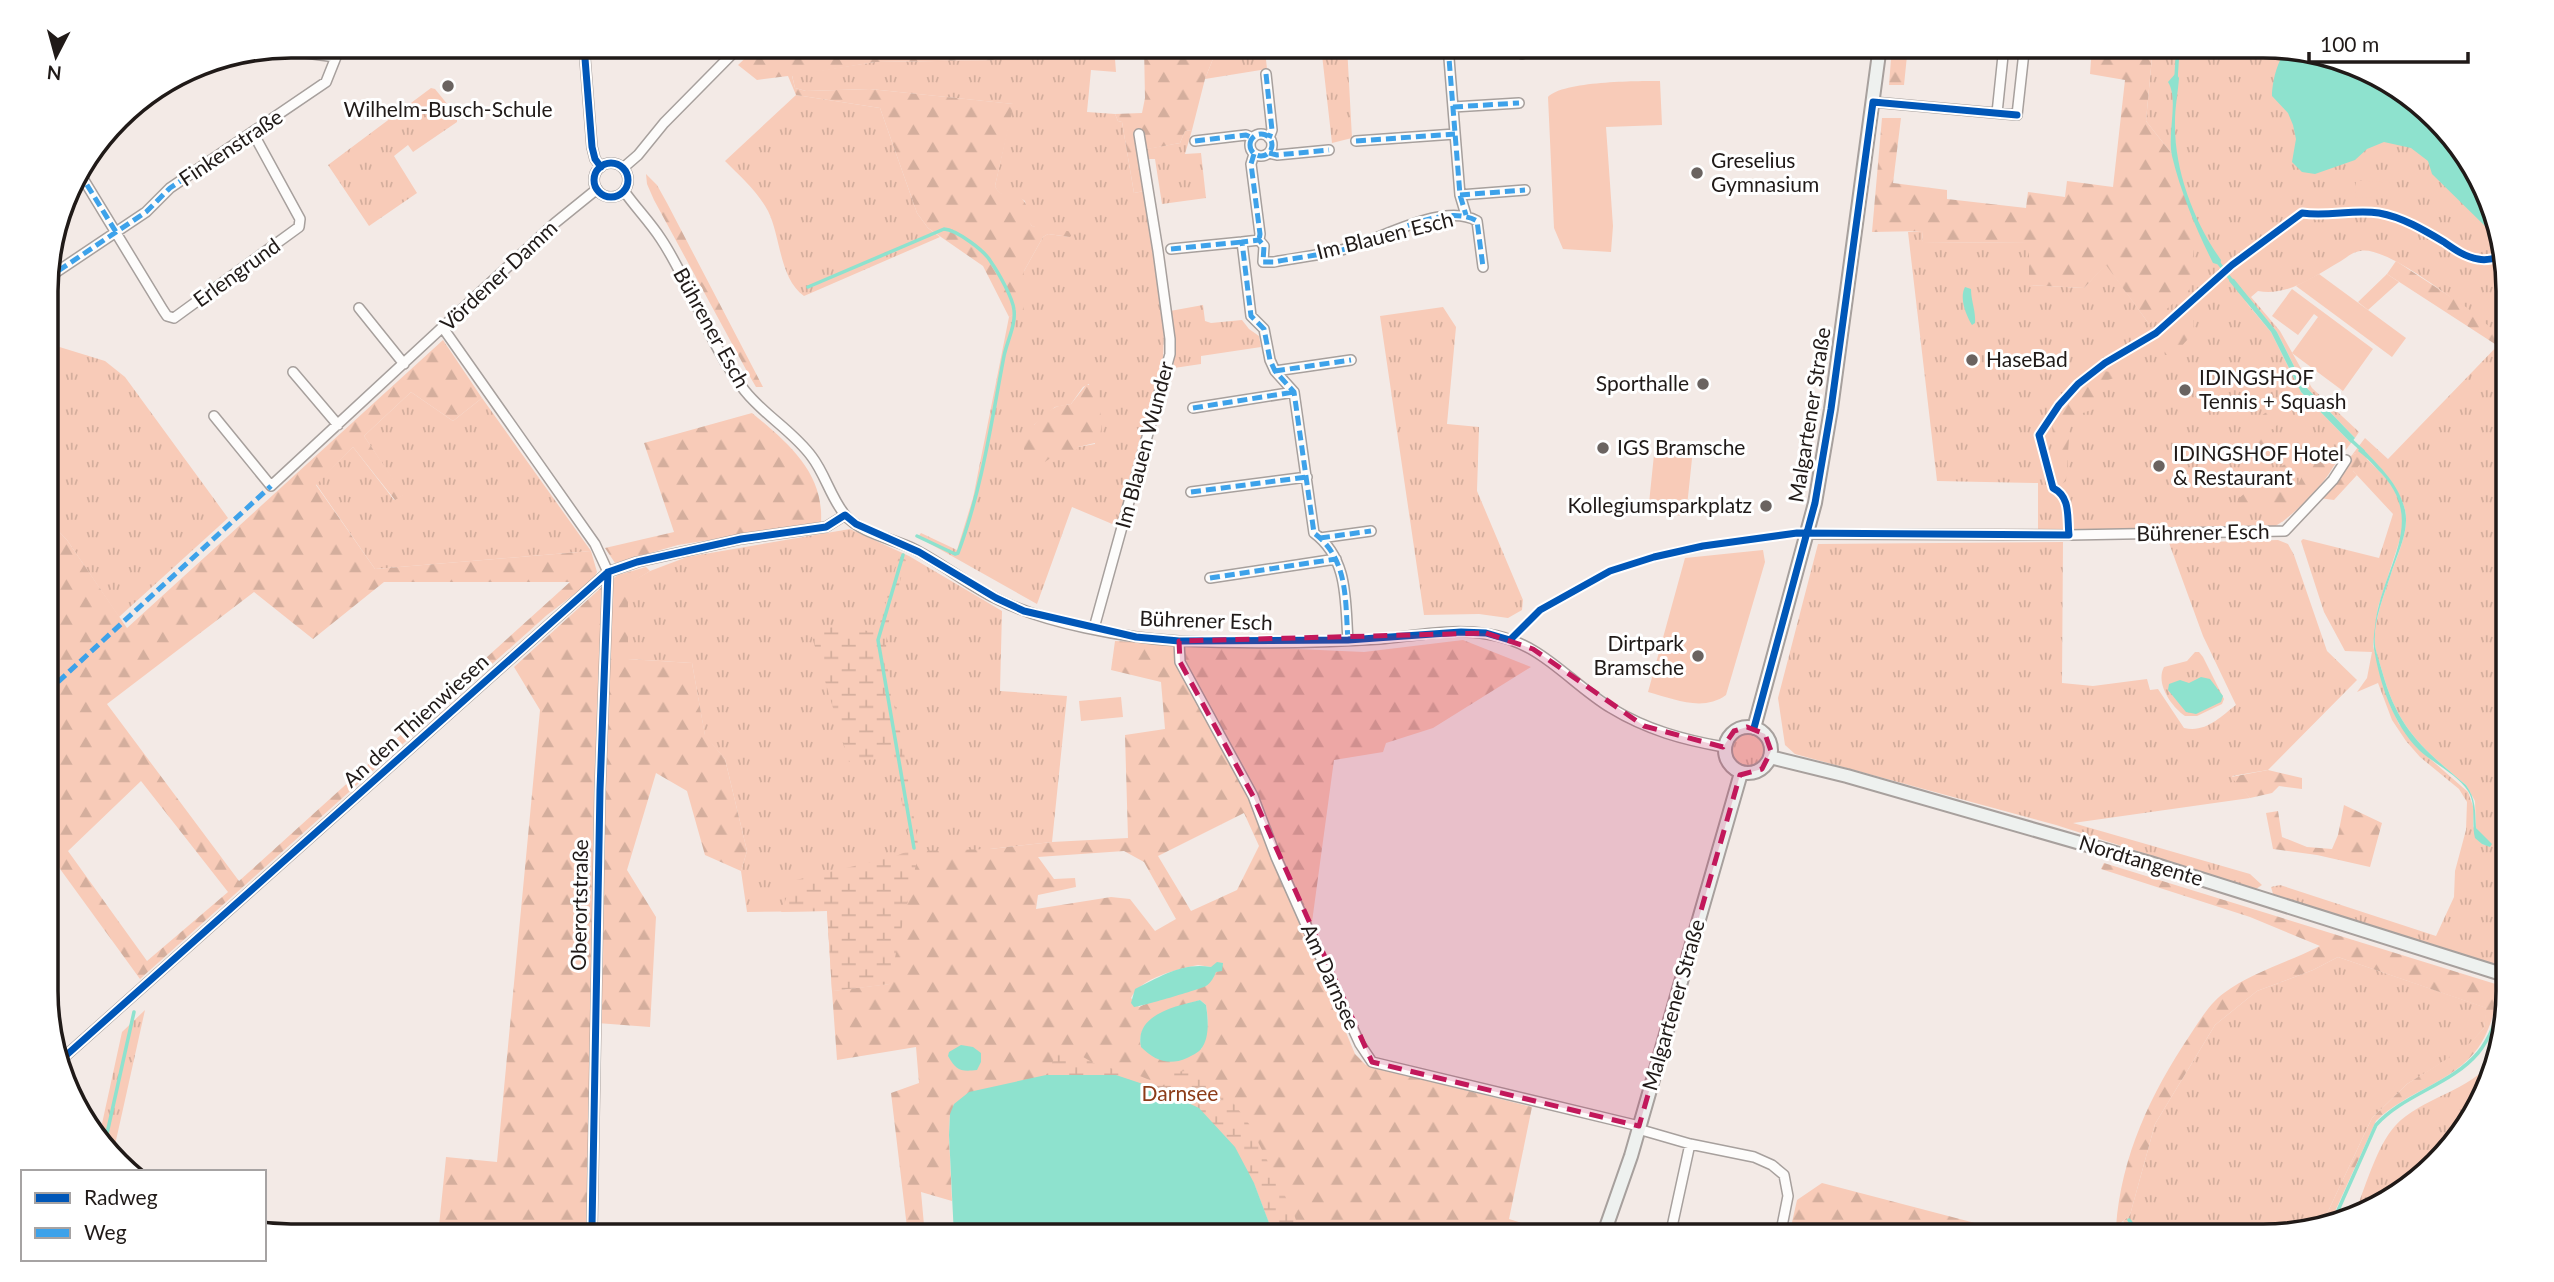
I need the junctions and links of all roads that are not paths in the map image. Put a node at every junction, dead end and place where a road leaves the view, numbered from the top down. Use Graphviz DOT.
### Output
graph roads {
  1 [pos="336,58"];
  2 [pos="585,58"];
  3 [pos="728,58"];
  4 [pos="1449,58"];
  5 [pos="1878,58"];
  6 [pos="2003,58"];
  7 [pos="2023,58"];
  8 [pos="1266,74"];
  9 [pos="1873,102"];
  10 [pos="1519,103"];
  11 [pos="1453,107"];
  12 [pos="1997,113"];
  13 [pos="253,134"];
  14 [pos="1139,134"];
  15 [pos="1455,134"];
  16 [pos="1253,138"];
  17 [pos="1269,138"];
  18 [pos="1195,141"];
  19 [pos="1356,141"];
  20 [pos="1329,150"];
  21 [pos="1269,153"];
  22 [pos="1254,154"];
  23 [pos="601,167"];
  24 [pos="623,168"];
  25 [pos="85,182"];
  26 [pos="597,189"];
  27 [pos="1525,190"];
  28 [pos="624,191"];
  29 [pos="1460,195"];
  30 [pos="1466,215"];
  31 [pos="116,233"];
  32 [pos="1259,240"];
  33 [pos="1242,242"];
  34 [pos="1171,249"];
  35 [pos="1263,262"];
  36 [pos="1246,267"];
  37 [pos="1483,267"];
  38 [pos="59,271"];
  39 [pos="359,308"];
  40 [pos="443,328"];
  41 [pos="1351,360"];
  42 [pos="404,365"];
  43 [pos="1275,370"];
  44 [pos="293,372"];
  45 [pos="1294,391"];
  46 [pos="1193,408"];
  47 [pos="214,416"];
  48 [pos="338,425"];
  49 [pos="2346,460"];
  50 [pos="1307,477"];
  51 [pos="1191,492"];
  52 [pos="845,515"];
  53 [pos="1371,531"];
  54 [pos="1807,534"];
  55 [pos="1320,538"];
  56 [pos="1336,559"];
  57 [pos="608,572"];
  58 [pos="1210,578"];
  59 [pos="1094,628"];
  60 [pos="1348,640"];
  61 [pos="1179,641"];
  62 [pos="1754,728"];
  63 [pos="1724,747"];
  64 [pos="1770,757"];
  65 [pos="1741,773"];
  66 [pos="2496,972"];
  67 [pos="67,1054"];
  68 [pos="1639,1128"];
  69 [pos="1690,1144"];
  70 [pos="592,1224"];
  71 [pos="1607,1224"];
  72 [pos="1673,1224"];
  73 [pos="1782,1224"];
  1 -- 13 [label="street, Finkenstraße"];
  2 -- 23 [label="street"];
  3 -- 24 [label="street"];
  4 -- 11 [label="street, Im Blauen Esch"];
  5 -- 9 [label="street, Malgartener Straße"];
  6 -- 12 [label="street"];
  7 -- 12 [label="street"];
  8 -- 17 [label="street"];
  9 -- 12 [label="street"];
  9 -- 54 [label="street, Malgartener Straße"];
  10 -- 11 [label="street"];
  11 -- 15 [label="street, Im Blauen Esch"];
  13 -- 31 [label="street, Finkenstraße"];
  13 -- 31 [label="street, Erlengrund"];
  14 -- 59 [label="street, Im Blauen Wunder"];
  15 -- 19 [label="street"];
  15 -- 29 [label="street, Im Blauen Esch"];
  16 -- 17 [label="street"];
  16 -- 18 [label="street"];
  16 -- 22 [label="street"];
  17 -- 21 [label="street"];
  20 -- 21 [label="street"];
  21 -- 22 [label="street"];
  22 -- 32 [label="street"];
  23 -- 24 [label="street"];
  23 -- 26 [label="street"];
  24 -- 28 [label="street"];
  25 -- 31 [label="street"];
  26 -- 28 [label="street"];
  26 -- 40 [label="street, Vördener Damm"];
  27 -- 29 [label="street, Im Blauen Esch"];
  28 -- 52 [label="street, Bührener Esch"];
  29 -- 30 [label="street, Im Blauen Esch"];
  30 -- 35 [label="street, Im Blauen Esch"];
  30 -- 37 [label="street, Im Blauen Esch"];
  31 -- 38 [label="street, Finkenstraße"];
  32 -- 33 [label="street"];
  32 -- 35 [label="street"];
  33 -- 34 [label="street"];
  33 -- 36 [label="street"];
  35 -- 36 [label="street, Im Blauen Esch"];
  36 -- 43 [label="street"];
  39 -- 42 [label="street"];
  40 -- 42 [label="street, Vördener Damm"];
  40 -- 57 [label="street, Oberortstraße"];
  41 -- 43 [label="street"];
  42 -- 48 [label="street, Vördener Damm"];
  43 -- 45 [label="street"];
  44 -- 48 [label="street"];
  45 -- 46 [label="street"];
  45 -- 50 [label="street"];
  47 -- 48 [label="street, Vördener Damm"];
  49 -- 54 [label="street, Bührener Esch"];
  50 -- 51 [label="street"];
  50 -- 55 [label="street"];
  52 -- 57 [label="street, An den Thienwiesen"];
  52 -- 59 [label="street, Bührener Esch"];
  53 -- 55 [label="street"];
  54 -- 62 [label="street, Malgartener Straße"];
  55 -- 56 [label="street"];
  56 -- 58 [label="street"];
  56 -- 60 [label="street"];
  57 -- 67 [label="street, An den Thienwiesen"];
  57 -- 70 [label="street, Oberortstraße"];
  59 -- 61 [label="street, Bührener Esch"];
  60 -- 61 [label="street, Bührener Esch"];
  60 -- 63 [label="street, Bührener Esch"];
  61 -- 68 [label="street, Am Darnsee"];
  62 -- 63 [label="street"];
  62 -- 64 [label="street"];
  63 -- 65 [label="street"];
  64 -- 65 [label="street"];
  64 -- 66 [label="street, Nordtangente"];
  65 -- 68 [label="street, Malgartener Straße"];
  68 -- 69 [label="street"];
  68 -- 71 [label="street, Malgartener Straße"];
  69 -- 72 [label="street"];
  69 -- 73 [label="street"];
}
